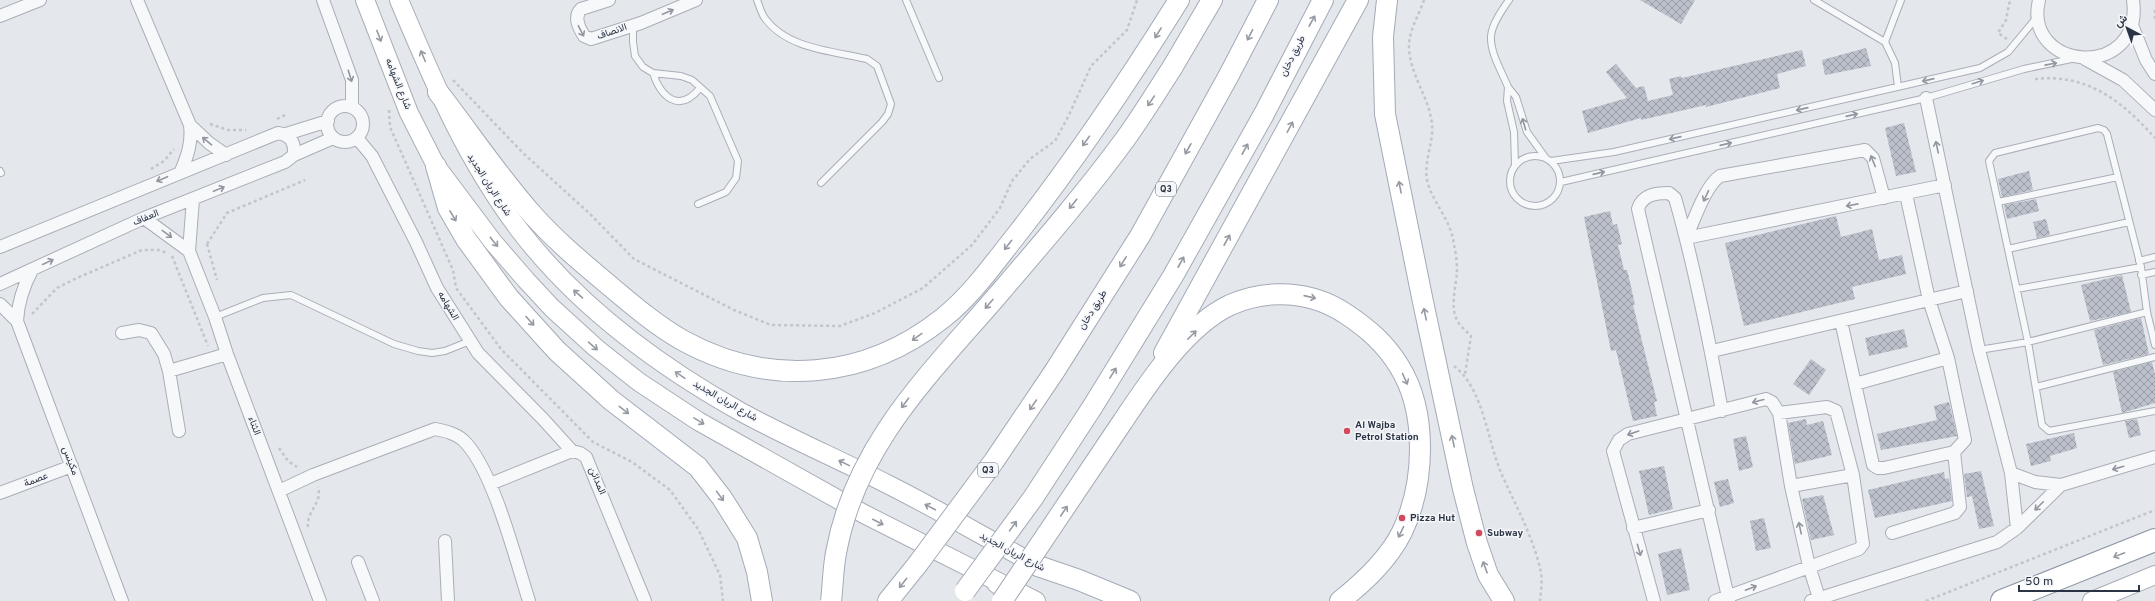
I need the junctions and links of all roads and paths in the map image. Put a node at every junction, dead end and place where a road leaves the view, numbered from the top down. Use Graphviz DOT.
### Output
graph roads {
  1 [pos="40,0"];
  2 [pos="137,0"];
  3 [pos="323,0"];
  4 [pos="365,0"];
  5 [pos="399,0"];
  6 [pos="608,0"];
  7 [pos="696,0"];
  8 [pos="757,0"];
  9 [pos="906,0"];
  10 [pos="1137,0"];
  11 [pos="1179,0"];
  12 [pos="1212,0"];
  13 [pos="1268,0"];
  14 [pos="1323,0"];
  15 [pos="1358,0"];
  16 [pos="1387,0"];
  17 [pos="1424,0"];
  18 [pos="1509,0"];
  19 [pos="1814,0"];
  20 [pos="1901,0"];
  21 [pos="2010,0"];
  22 [pos="2039,0"];
  23 [pos="2133,0"];
  24 [pos="2155,10"];
  25 [pos="0,16"];
  26 [pos="2038,16"];
  27 [pos="2155,22"];
  28 [pos="633,25"];
  29 [pos="2132,26"];
  30 [pos="1885,42"];
  31 [pos="2016,44"];
  32 [pos="2081,59"];
  33 [pos="2024,68"];
  34 [pos="653,73"];
  35 [pos="2155,74"];
  36 [pos="449,76"];
  37 [pos="939,78"];
  38 [pos="1508,87"];
  39 [pos="1898,87"];
  40 [pos="700,88"];
  41 [pos="438,92"];
  42 [pos="1926,98"];
  43 [pos="352,107"];
  44 [pos="2155,110"];
  45 [pos="285,115"];
  46 [pos="272,120"];
  47 [pos="328,121"];
  48 [pos="190,125"];
  49 [pos="250,128"];
  50 [pos="286,134"];
  51 [pos="333,138"];
  52 [pos="357,138"];
  53 [pos="2155,138"];
  54 [pos="226,155"];
  55 [pos="294,155"];
  56 [pos="1544,157"];
  57 [pos="1551,161"];
  58 [pos="1515,165"];
  59 [pos="436,166"];
  60 [pos="150,169"];
  61 [pos="181,171"];
  62 [pos="2118,177"];
  63 [pos="305,180"];
  64 [pos="1561,182"];
  65 [pos="821,183"];
  66 [pos="1945,185"];
  67 [pos="1906,194"];
  68 [pos="1884,198"];
  69 [pos="193,199"];
  70 [pos="1998,202"];
  71 [pos="698,204"];
  72 [pos="144,218"];
  73 [pos="2129,222"];
  74 [pos="1686,238"];
  75 [pos="207,244"];
  76 [pos="0,246"];
  77 [pos="2008,249"];
  78 [pos="190,252"];
  79 [pos="2155,257"];
  80 [pos="2140,264"];
  81 [pos="32,270"];
  82 [pos="2155,272"];
  83 [pos="2141,275"];
  84 [pos="0,284"];
  85 [pos="2017,289"];
  86 [pos="1967,291"];
  87 [pos="1929,300"];
  88 [pos="0,304"];
  89 [pos="228,312"];
  90 [pos="2147,312"];
  91 [pos="215,317"];
  92 [pos="1840,320"];
  93 [pos="18,323"];
  94 [pos="122,333"];
  95 [pos="470,341"];
  96 [pos="2028,342"];
  97 [pos="2155,345"];
  98 [pos="1979,350"];
  99 [pos="1712,351"];
  100 [pos="227,354"];
  101 [pos="2155,357"];
  102 [pos="1948,358"];
  103 [pos="169,370"];
  104 [pos="1455,372"];
  105 [pos="1465,374"];
  106 [pos="1855,384"];
  107 [pos="2036,387"];
  108 [pos="1140,397"];
  109 [pos="1722,411"];
  110 [pos="2155,411"];
  111 [pos="1778,413"];
  112 [pos="1688,418"];
  113 [pos="179,431"];
  114 [pos="278,444"];
  115 [pos="572,451"];
  116 [pos="1954,452"];
  117 [pos="2155,457"];
  118 [pos="72,466"];
  119 [pos="2011,473"];
  120 [pos="313,475"];
  121 [pos="1853,475"];
  122 [pos="490,484"];
  123 [pos="2061,485"];
  124 [pos="1791,486"];
  125 [pos="278,491"];
  126 [pos="0,493"];
  127 [pos="1709,510"];
  128 [pos="2155,510"];
  129 [pos="1633,528"];
  130 [pos="2017,528"];
  131 [pos="310,533"];
  132 [pos="1892,533"];
  133 [pos="2155,540"];
  134 [pos="445,541"];
  135 [pos="358,562"];
  136 [pos="1038,566"];
  137 [pos="1809,566"];
  138 [pos="2155,575"];
  139 [pos="999,592"];
  140 [pos="962,596"];
  141 [pos="1728,599"];
  142 [pos="645,600"];
  143 [pos="1815,600"];
  144 [pos="122,601"];
  145 [pos="320,601"];
  146 [pos="373,601"];
  147 [pos="448,601"];
  148 [pos="529,601"];
  149 [pos="762,601"];
  150 [pos="831,601"];
  151 [pos="888,601"];
  152 [pos="1025,601"];
  153 [pos="1036,601"];
  154 [pos="1107,601"];
  155 [pos="1130,601"];
  156 [pos="1340,601"];
  157 [pos="1504,601"];
  158 [pos="1540,601"];
  159 [pos="1654,601"];
  160 [pos="1715,601"];
  161 [pos="1926,601"];
  162 [pos="2002,601"];
  163 [pos="2092,601"];
  1 -- 25 [label="street"];
  2 -- 48 [label="street"];
  3 -- 43 [label="street, one-way"];
  4 -- 59 [label="main road, شارع الشهامه, one-way"];
  41 -- 5 [label="main road, one-way"];
  6 -- 28 [label="street, الانصاف, one-way"];
  28 -- 7 [label="street, الانصاف, one-way"];
  8 -- 65 [label="lane"];
  9 -- 37 [label="lane"];
  10 -- 36 [label="path"];
  11 -- 41 [label="main road, one-way"];
  12 -- 150 [label="main road, one-way, bridge"];
  13 -- 151 [label="main road, طريق دخان / Q3, one-way, bridge"];
  140 -- 14 [label="main road, طريق دخان, one-way, bridge"];
  108 -- 15 [label="main road, one-way"];
  157 -- 16 [label="main road, one-way"];
  17 -- 105 [label="path"];
  18 -- 38 [label="lane"];
  19 -- 30 [label="lane"];
  20 -- 30 [label="lane"];
  21 -- 31 [label="path"];
  22 -- 26 [label="street"];
  23 -- 29 [label="street"];
  24 -- 27 [label="path"];
  26 -- 31 [label="lane"];
  26 -- 32 [label="street"];
  28 -- 34 [label="lane"];
  29 -- 32 [label="street"];
  29 -- 35 [label="street"];
  30 -- 39 [label="lane"];
  31 -- 39 [label="lane, one-way"];
  33 -- 32 [label="lane, one-way"];
  32 -- 44 [label="street"];
  42 -- 33 [label="lane, one-way"];
  33 -- 53 [label="path"];
  34 -- 40 [label="lane"];
  34 -- 40 [label="lane"];
  56 -- 38 [label="lane, one-way"];
  38 -- 58 [label="lane"];
  39 -- 57 [label="lane, one-way"];
  40 -- 71 [label="lane"];
  136 -- 41 [label="main road, شارع الريان الجديد, one-way"];
  64 -- 42 [label="lane, one-way"];
  66 -- 42 [label="street, one-way"];
  43 -- 47 [label="street"];
  43 -- 52 [label="street"];
  45 -- 46 [label="path"];
  47 -- 50 [label="street"];
  47 -- 51 [label="street"];
  48 -- 49 [label="path"];
  54 -- 48 [label="street, one-way"];
  48 -- 60 [label="path"];
  48 -- 61 [label="street"];
  50 -- 54 [label="street"];
  50 -- 55 [label="street"];
  51 -- 52 [label="street"];
  51 -- 55 [label="street, العفاف"];
  52 -- 95 [label="street, الشهامه"];
  54 -- 61 [label="street"];
  69 -- 55 [label="street, العفاف, one-way"];
  56 -- 57 [label="lane"];
  56 -- 58 [label="lane"];
  57 -- 64 [label="lane"];
  58 -- 64 [label="lane"];
  59 -- 139 [label="main road, one-way"];
  59 -- 149 [label="main road, one-way"];
  61 -- 76 [label="street, one-way"];
  62 -- 70 [label="lane"];
  62 -- 70 [label="lane"];
  62 -- 73 [label="lane"];
  63 -- 75 [label="path"];
  66 -- 67 [label="street"];
  66 -- 86 [label="street"];
  67 -- 68 [label="street"];
  67 -- 87 [label="street"];
  68 -- 74 [label="street, one-way"];
  68 -- 74 [label="street, one-way"];
  69 -- 72 [label="street, العفاف"];
  69 -- 78 [label="street, الثناء"];
  70 -- 77 [label="lane"];
  72 -- 78 [label="street, one-way"];
  81 -- 72 [label="street, العفاف, one-way"];
  73 -- 77 [label="lane"];
  73 -- 80 [label="lane"];
  74 -- 99 [label="street"];
  74 -- 112 [label="street"];
  75 -- 78 [label="path"];
  75 -- 89 [label="path"];
  77 -- 85 [label="lane"];
  78 -- 91 [label="street, الثناء"];
  78 -- 93 [label="path"];
  79 -- 80 [label="lane"];
  80 -- 83 [label="lane"];
  80 -- 85 [label="lane"];
  81 -- 84 [label="street, العفاف"];
  81 -- 93 [label="street, مكينس"];
  82 -- 83 [label="lane"];
  83 -- 90 [label="lane"];
  85 -- 96 [label="lane"];
  86 -- 87 [label="street"];
  86 -- 98 [label="street"];
  87 -- 92 [label="street"];
  87 -- 102 [label="street"];
  88 -- 93 [label="street, مكينس"];
  89 -- 91 [label="lane"];
  89 -- 95 [label="lane"];
  90 -- 96 [label="lane"];
  90 -- 97 [label="lane"];
  91 -- 100 [label="street, الثناء"];
  92 -- 99 [label="street"];
  92 -- 106 [label="street"];
  93 -- 118 [label="street, مكينس"];
  94 -- 103 [label="street"];
  95 -- 115 [label="street, الشهامه"];
  96 -- 98 [label="lane"];
  96 -- 107 [label="lane"];
  98 -- 119 [label="street"];
  99 -- 109 [label="street"];
  100 -- 103 [label="street"];
  100 -- 125 [label="street, الثناء"];
  101 -- 107 [label="lane"];
  102 -- 106 [label="street"];
  102 -- 116 [label="street"];
  103 -- 113 [label="street"];
  104 -- 105 [label="path"];
  105 -- 158 [label="path"];
  106 -- 116 [label="street"];
  107 -- 110 [label="lane"];
  139 -- 108 [label="main road, one-way, bridge"];
  108 -- 156 [label="main road, one-way"];
  111 -- 109 [label="street, one-way"];
  109 -- 112 [label="street"];
  111 -- 121 [label="street"];
  111 -- 124 [label="street"];
  112 -- 127 [label="street"];
  112 -- 129 [label="street, one-way"];
  114 -- 120 [label="path"];
  115 -- 122 [label="street"];
  115 -- 142 [label="street, المدائن"];
  116 -- 132 [label="street"];
  117 -- 123 [label="street, one-way"];
  118 -- 126 [label="street, عصمة"];
  118 -- 144 [label="street, مكينس"];
  119 -- 123 [label="street"];
  119 -- 130 [label="street"];
  120 -- 122 [label="street"];
  120 -- 125 [label="street"];
  120 -- 131 [label="path"];
  121 -- 124 [label="street"];
  121 -- 137 [label="street"];
  122 -- 148 [label="street"];
  123 -- 130 [label="street, one-way"];
  137 -- 124 [label="street, one-way"];
  125 -- 145 [label="street, الثناء"];
  127 -- 129 [label="street"];
  127 -- 141 [label="street"];
  128 -- 161 [label="path"];
  129 -- 159 [label="street, one-way"];
  130 -- 143 [label="street"];
  133 -- 162 [label="highway, one-way"];
  134 -- 147 [label="street"];
  135 -- 146 [label="street"];
  136 -- 154 [label="main road, شارع الريان الجديد"];
  136 -- 155 [label="main road"];
  141 -- 137 [label="street, one-way"];
  137 -- 143 [label="street"];
  138 -- 163 [label="main road"];
  139 -- 152 [label="main road"];
  139 -- 153 [label="main road"];
  141 -- 160 [label="street"];
}
